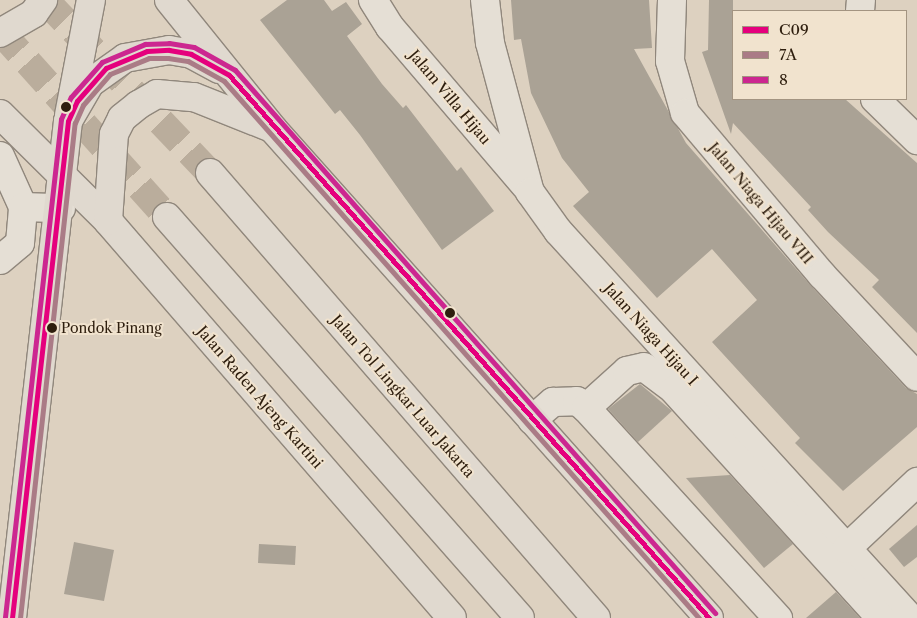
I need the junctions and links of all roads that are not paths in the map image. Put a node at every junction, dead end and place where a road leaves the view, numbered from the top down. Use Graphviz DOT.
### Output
graph roads {
  1 [pos="43,0"];
  2 [pos="91,0"];
  3 [pos="169,0"];
  4 [pos="373,0"];
  5 [pos="486,0"];
  6 [pos="672,0"];
  7 [pos="0,33"];
  8 [pos="229,75"];
  9 [pos="876,100"];
  10 [pos="0,114"];
  11 [pos="68,121"];
  12 [pos="274,129"];
  13 [pos="917,140"];
  14 [pos="0,156"];
  15 [pos="210,173"];
  16 [pos="64,179"];
  17 [pos="530,192"];
  18 [pos="23,207"];
  19 [pos="61,208"];
  20 [pos="168,217"];
  21 [pos="108,221"];
  22 [pos="0,260"];
  23 [pos="917,377"];
  24 [pos="586,408"];
  25 [pos="532,420"];
  26 [pos="917,482"];
  27 [pos="846,549"];
  28 [pos="12,618"];
  29 [pos="452,618"];
  30 [pos="520,618"];
  31 [pos="596,618"];
  32 [pos="709,618"];
  33 [pos="778,618"];
  34 [pos="881,618"];
  35 [pos="910,618"];
  1 -- 7 [label="main road"];
  2 -- 11 [label="main road"];
  3 -- 8 [label="main road"];
  4 -- 17 [label="street, Jalam Villa Hijau"];
  5 -- 17 [label="street, Jalan Niaga Hijau I"];
  6 -- 23 [label="street, Jalan Niaga Hijau VIII"];
  8 -- 11 [label="main road"];
  8 -- 12 [label="main road"];
  9 -- 13 [label="street"];
  10 -- 16 [label="main road, Jalan Raden Ajeng Kartini"];
  11 -- 16 [label="main road"];
  12 -- 21 [label="main road"];
  12 -- 25 [label="main road"];
  14 -- 18 [label="street"];
  15 -- 31 [label="main road, Jalan Tol Lingkar Luar Jakarta"];
  16 -- 19 [label="main road"];
  16 -- 21 [label="main road, Jalan Raden Ajeng Kartini"];
  17 -- 27 [label="street, Jalan Niaga Hijau I"];
  18 -- 19 [label="street"];
  18 -- 22 [label="street"];
  19 -- 28 [label="main road"];
  20 -- 30 [label="main road"];
  21 -- 29 [label="main road, Jalan Raden Ajeng Kartini"];
  24 -- 25 [label="street"];
  24 -- 33 [label="street"];
  24 -- 34 [label="street"];
  25 -- 32 [label="main road"];
  26 -- 27 [label="street"];
  27 -- 35 [label="street, Jalan Niaga Hijau I"];
}
